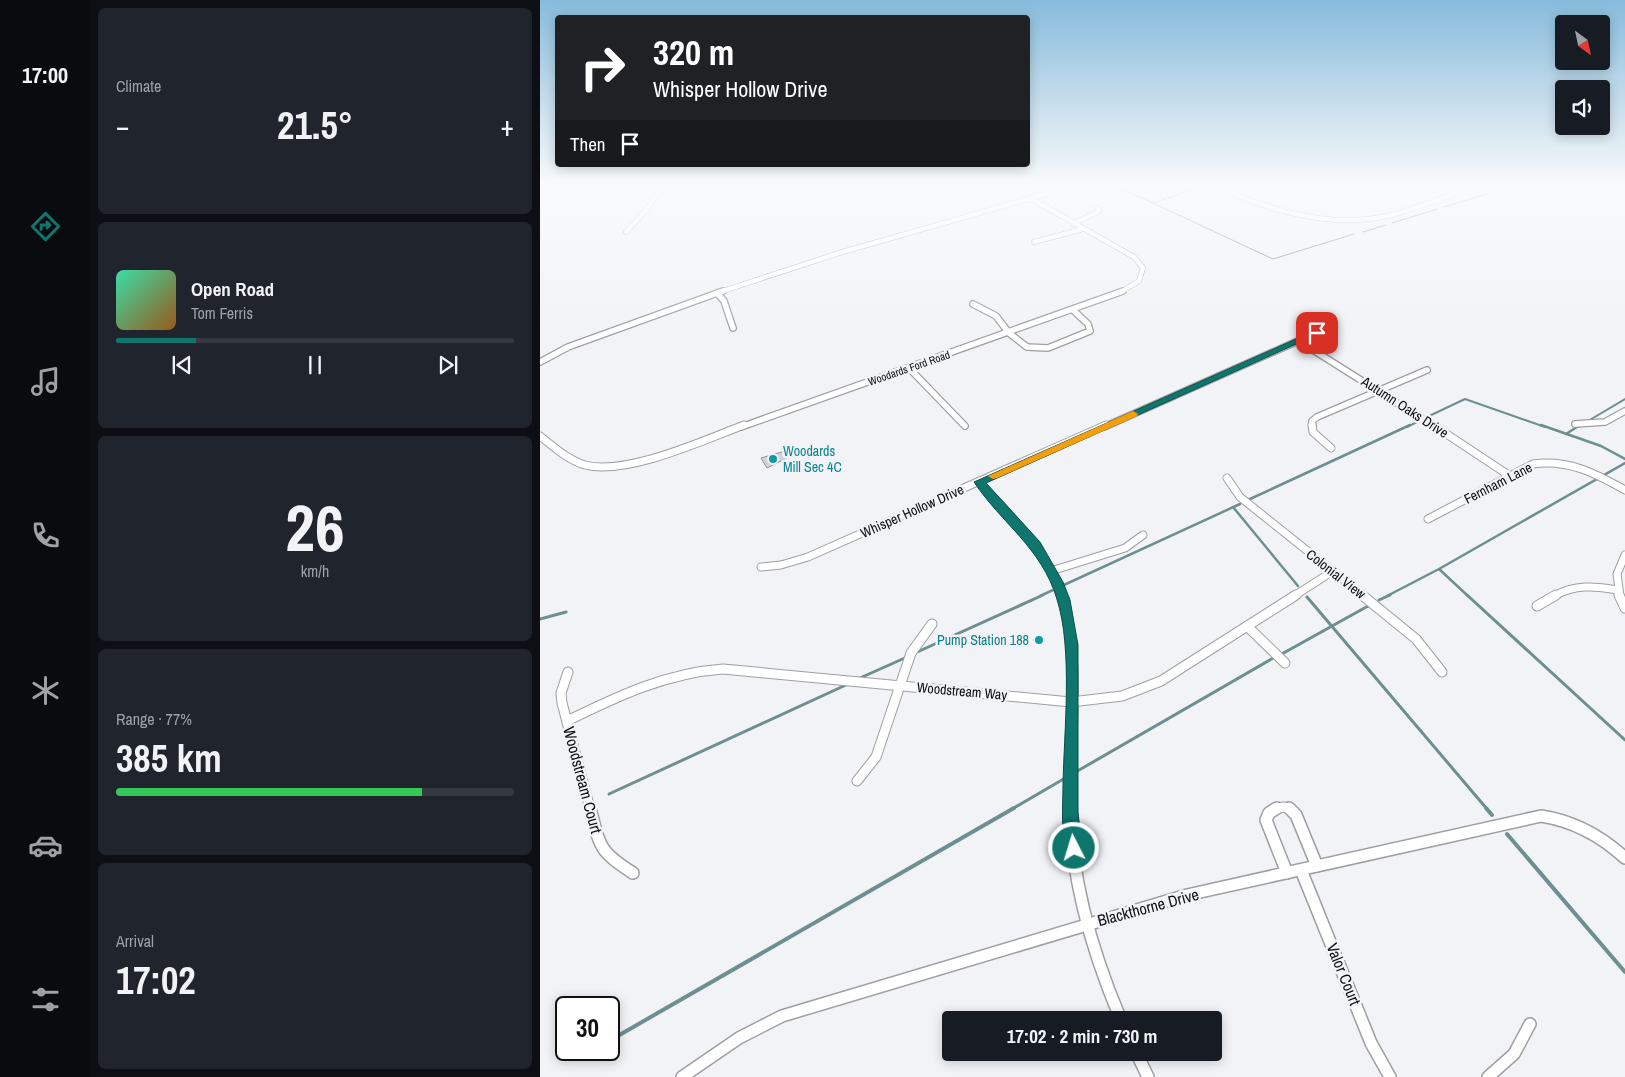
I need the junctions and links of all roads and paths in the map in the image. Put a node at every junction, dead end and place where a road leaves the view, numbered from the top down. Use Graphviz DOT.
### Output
graph roads {
  1 [pos="899,235"];
  2 [pos="1059,235"];
  3 [pos="1094,235"];
  4 [pos="1034,242"];
  5 [pos="717,293"];
  6 [pos="973,304"];
  7 [pos="1073,310"];
  8 [pos="1334,326"];
  9 [pos="733,328"];
  10 [pos="1009,333"];
  11 [pos="1299,341"];
  12 [pos="541,360"];
  13 [pos="909,368"];
  14 [pos="1427,370"];
  15 [pos="1379,390"];
  16 [pos="1625,411"];
  17 [pos="1575,424"];
  18 [pos="966,426"];
  19 [pos="540,436"];
  20 [pos="1331,448"];
  21 [pos="1510,476"];
  22 [pos="1227,478"];
  23 [pos="979,482"];
  24 [pos="1625,490"];
  25 [pos="1428,519"];
  26 [pos="1142,535"];
  27 [pos="1625,555"];
  28 [pos="761,568"];
  29 [pos="1051,571"];
  30 [pos="1333,571"];
  31 [pos="1618,590"];
  32 [pos="1537,606"];
  33 [pos="1625,608"];
  34 [pos="932,624"];
  35 [pos="1247,626"];
  36 [pos="1285,663"];
  37 [pos="568,672"];
  38 [pos="1442,672"];
  39 [pos="901,686"];
  40 [pos="1072,702"];
  41 [pos="567,721"];
  42 [pos="857,781"];
  43 [pos="1625,858"];
  44 [pos="1317,866"];
  45 [pos="1301,870"];
  46 [pos="633,873"];
  47 [pos="1287,873"];
  48 [pos="1089,923"];
  49 [pos="1117,1011"];
  50 [pos="1530,1024"];
  51 [pos="1140,1061"];
  52 [pos="682,1077"];
  53 [pos="1148,1077"];
  54 [pos="1390,1077"];
  55 [pos="1488,1077"];
  1 -- 5 [label="street"];
  2 -- 4 [label="street"];
  3 -- 7 [label="street, Woodards Ford Road"];
  5 -- 9 [label="street"];
  5 -- 12 [label="street"];
  6 -- 10 [label="street"];
  7 -- 10 [label="street, Woodards Ford Road"];
  7 -- 10 [label="street"];
  8 -- 11 [label="street, Whisper Hollow Drive"];
  10 -- 13 [label="street, Woodards Ford Road"];
  11 -- 15 [label="street, Autumn Oaks Drive"];
  11 -- 23 [label="street, Whisper Hollow Drive"];
  13 -- 18 [label="street"];
  13 -- 19 [label="street, Woodards Ford Road"];
  14 -- 15 [label="street"];
  15 -- 20 [label="street"];
  15 -- 21 [label="street, Autumn Oaks Drive"];
  16 -- 17 [label="street"];
  21 -- 24 [label="street, Fernham Lane"];
  21 -- 25 [label="street, Fernham Lane"];
  22 -- 30 [label="street, Colonial View"];
  23 -- 28 [label="street, Whisper Hollow Drive"];
  23 -- 29 [label="street"];
  26 -- 29 [label="street"];
  27 -- 31 [label="street"];
  29 -- 40 [label="street"];
  30 -- 35 [label="street, Woodstream Way"];
  30 -- 38 [label="street, Colonial View"];
  31 -- 32 [label="street"];
  31 -- 33 [label="street"];
  34 -- 39 [label="street"];
  35 -- 36 [label="street"];
  35 -- 40 [label="street, Woodstream Way"];
  37 -- 41 [label="street, Woodstream Court"];
  39 -- 40 [label="street, Woodstream Way"];
  39 -- 41 [label="street, Woodstream Way"];
  39 -- 42 [label="street"];
  40 -- 48 [label="street"];
  41 -- 46 [label="street, Woodstream Court"];
  43 -- 44 [label="street, Blackthorne Drive"];
  44 -- 45 [label="street, Blackthorne Drive"];
  44 -- 47 [label="street"];
  45 -- 47 [label="street, Blackthorne Drive"];
  45 -- 54 [label="street, Valor Court"];
  47 -- 48 [label="street, Blackthorne Drive"];
  48 -- 49 [label="street"];
  48 -- 52 [label="street, Blackthorne Drive"];
  50 -- 55 [label="street"];
  51 -- 53 [label="street"];
}
